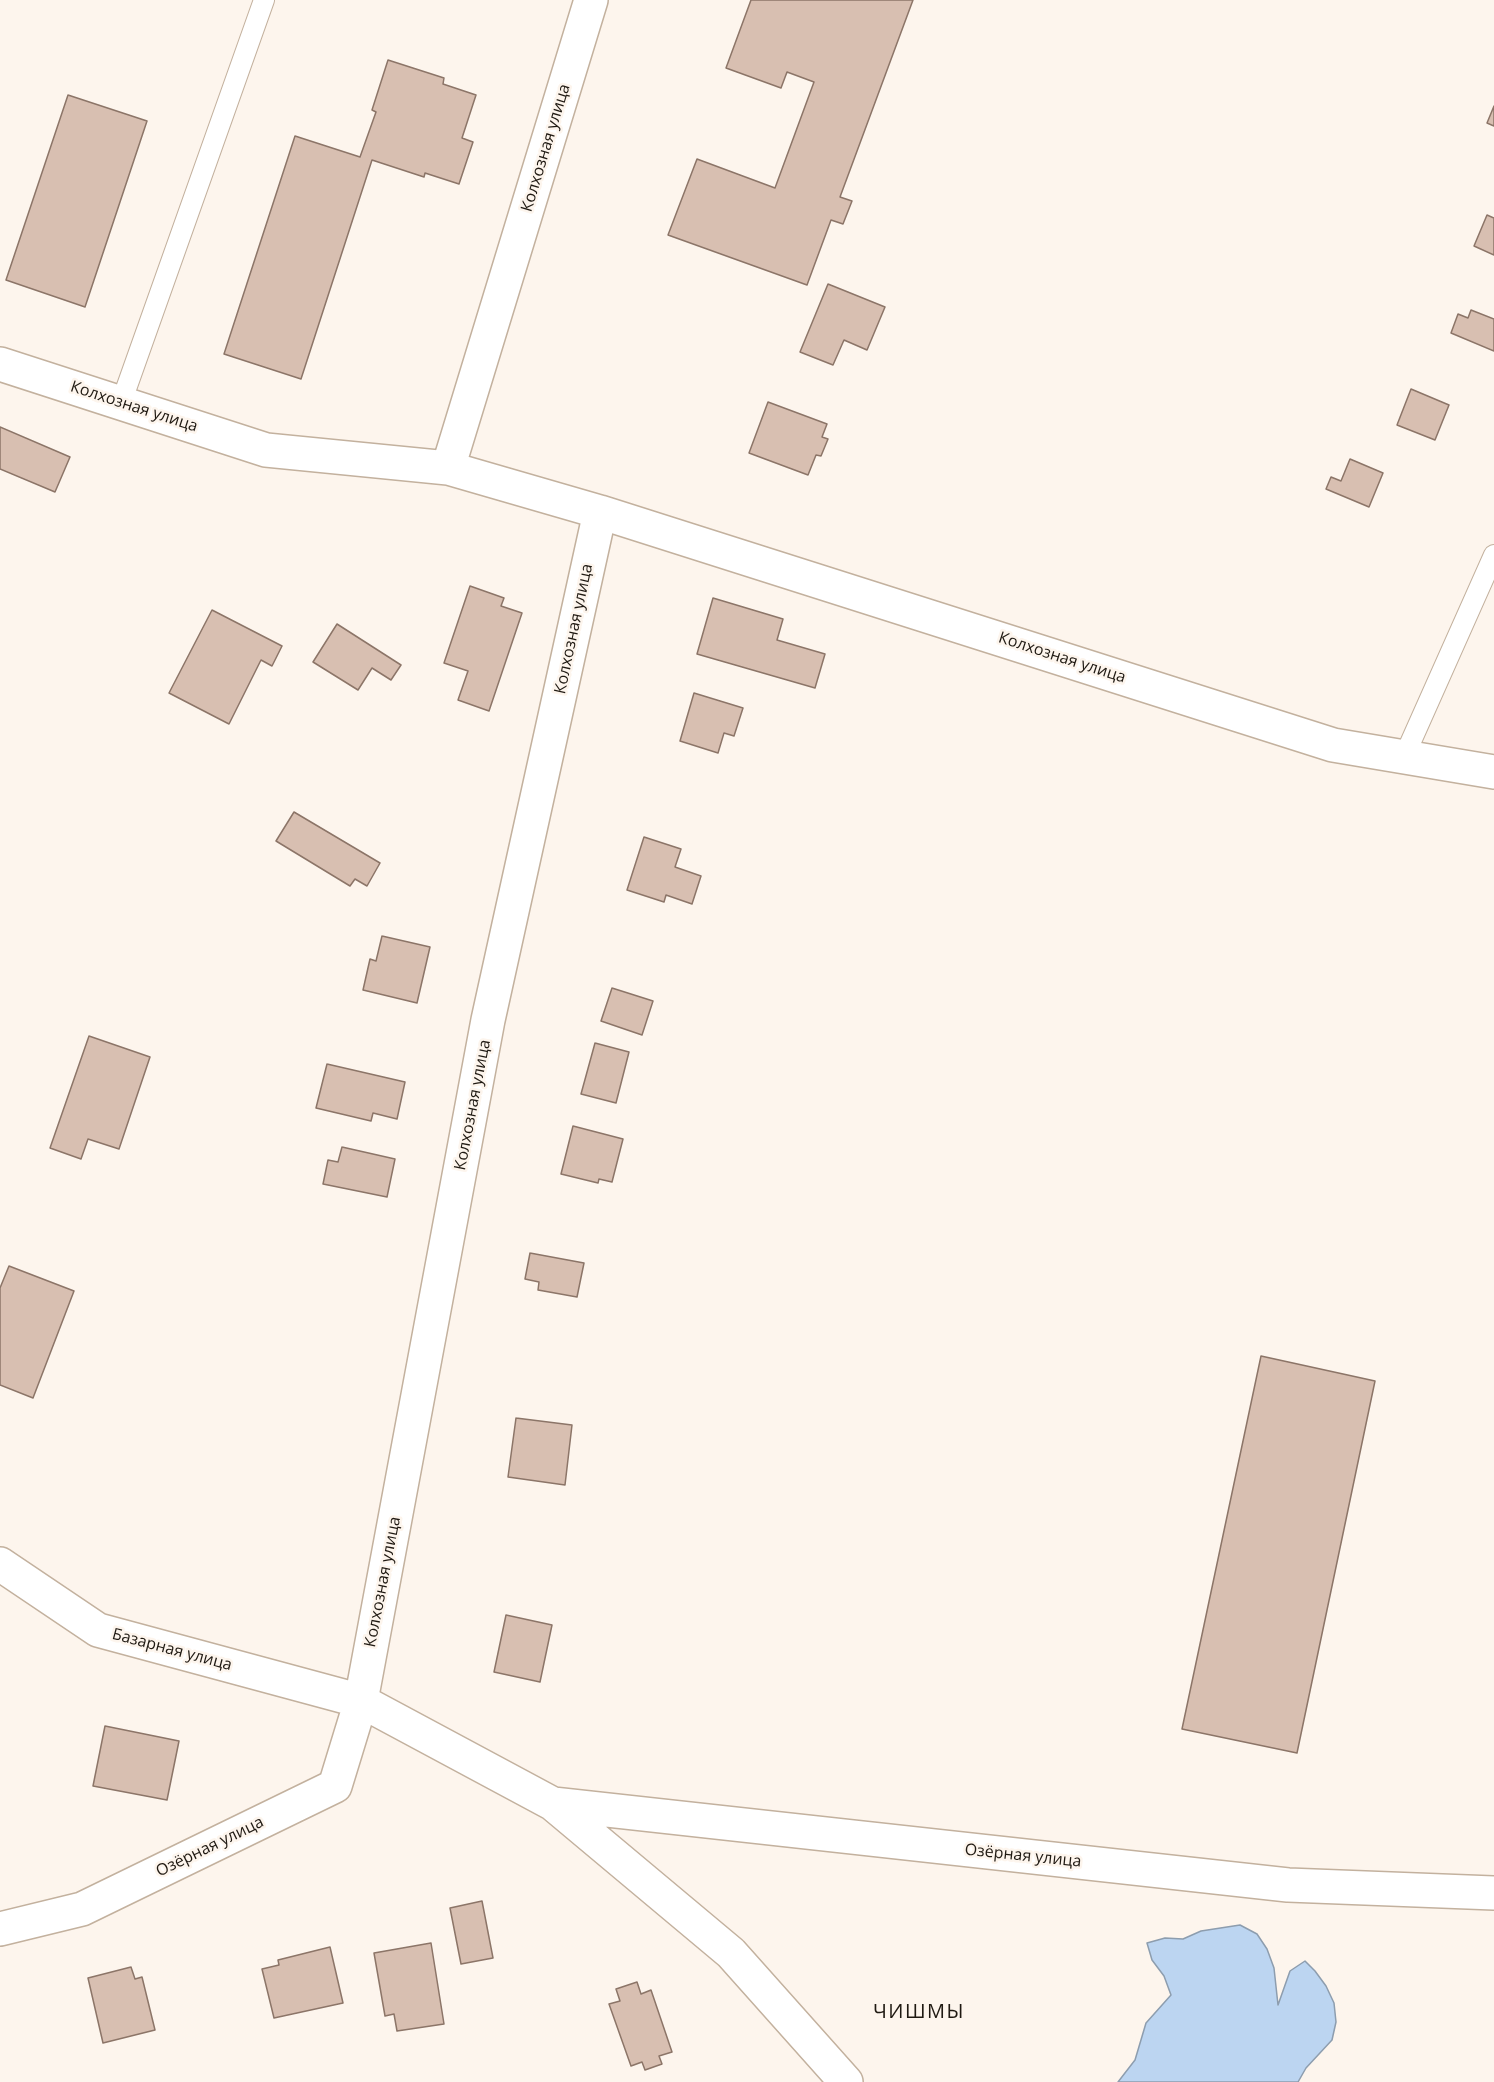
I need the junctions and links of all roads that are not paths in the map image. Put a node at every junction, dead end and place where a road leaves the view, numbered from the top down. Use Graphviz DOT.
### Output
graph roads {
  1 [pos="264,0"];
  2 [pos="591,0"];
  3 [pos="0,364"];
  4 [pos="121,403"];
  5 [pos="448,468"];
  6 [pos="600,512"];
  7 [pos="1494,555"];
  8 [pos="1404,757"];
  9 [pos="1494,772"];
  10 [pos="0,1564"];
  11 [pos="361,1701"];
  12 [pos="553,1804"];
  13 [pos="1494,1893"];
  14 [pos="0,1929"];
  15 [pos="846,2082"];
  1 -- 4 [label="lane"];
  2 -- 5 [label="street, Колхозная улица"];
  3 -- 4 [label="street, Колхозная улица"];
  4 -- 5 [label="street, Колхозная улица"];
  5 -- 6 [label="street, Колхозная улица"];
  6 -- 8 [label="street, Колхозная улица"];
  6 -- 11 [label="street, Колхозная улица"];
  7 -- 8 [label="lane"];
  8 -- 9 [label="street, Колхозная улица"];
  10 -- 11 [label="street, Базарная улица"];
  11 -- 12 [label="street, Базарная улица"];
  11 -- 14 [label="street, Озёрная улица"];
  12 -- 13 [label="street, Озёрная улица"];
  12 -- 15 [label="street"];
}
